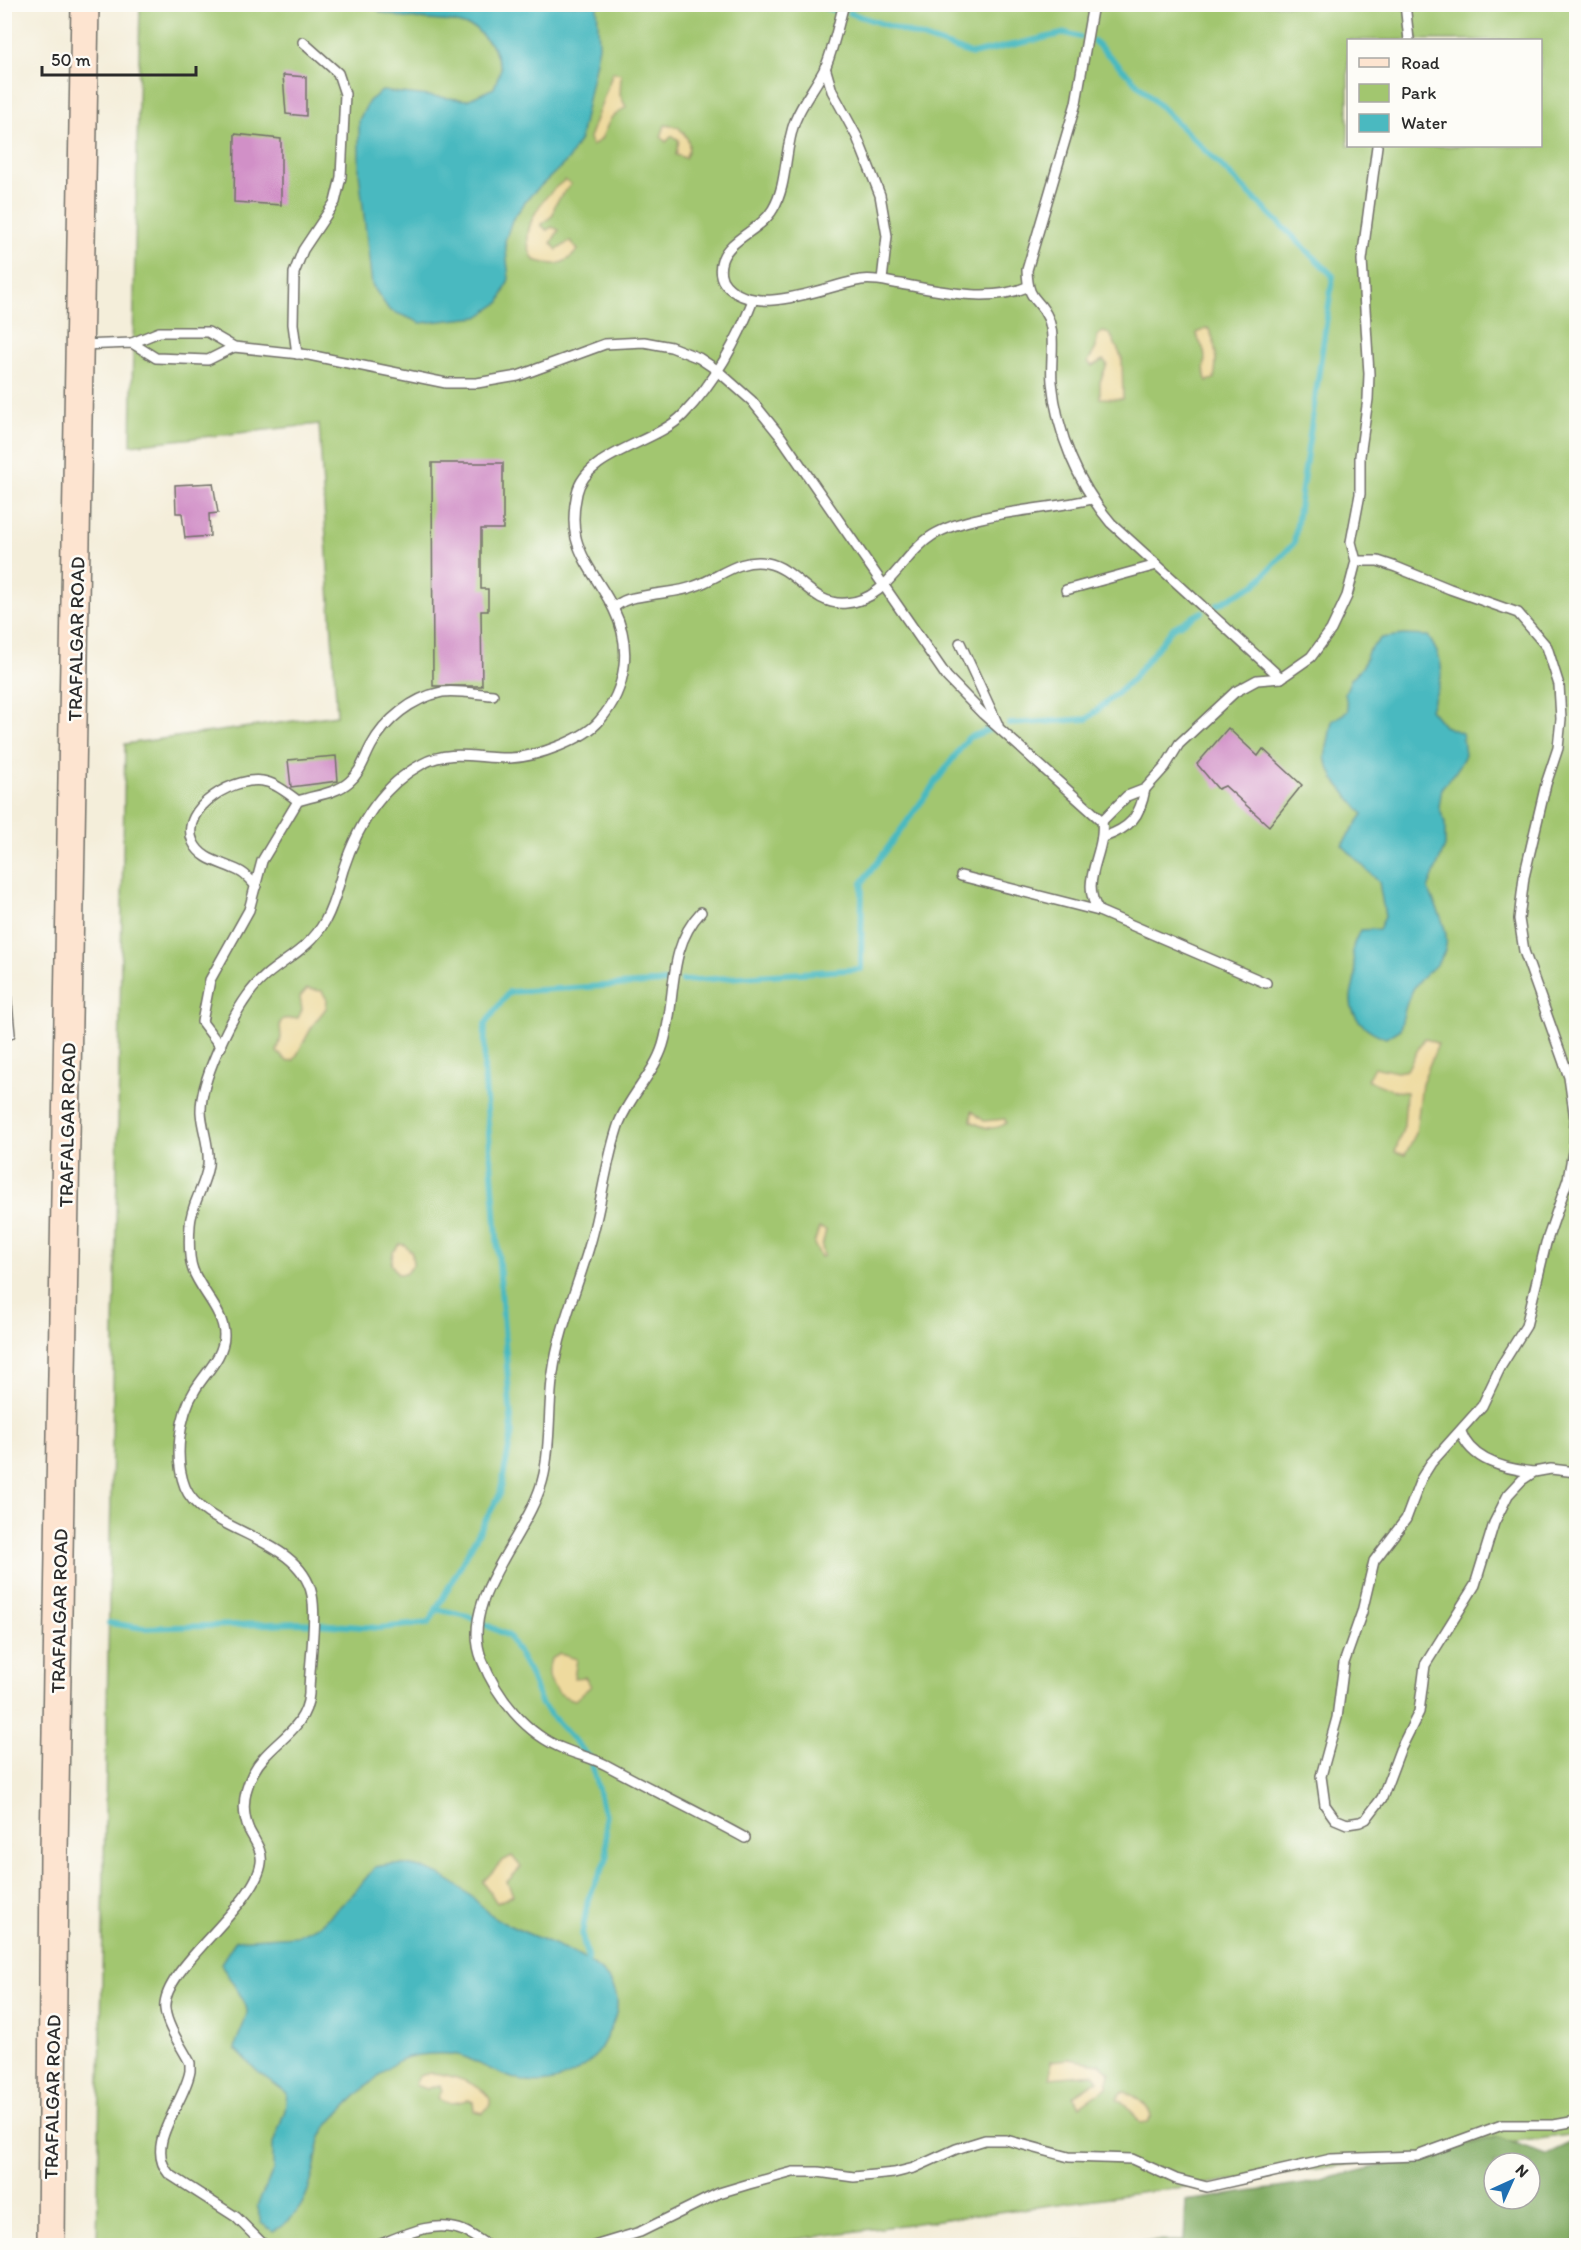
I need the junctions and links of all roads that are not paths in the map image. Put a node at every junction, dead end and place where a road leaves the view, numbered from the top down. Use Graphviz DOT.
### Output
graph roads {
  1 [pos="85,4"];
  2 [pos="844,4"];
  3 [pos="1093,4"];
  4 [pos="1405,4"];
  5 [pos="1409,39"];
  6 [pos="303,42"];
  7 [pos="826,65"];
  8 [pos="1377,147"];
  9 [pos="882,280"];
  10 [pos="1027,287"];
  11 [pos="753,300"];
  12 [pos="132,343"];
  13 [pos="81,345"];
  14 [pos="234,347"];
  15 [pos="297,354"];
  16 [pos="717,370"];
  17 [pos="1092,499"];
  18 [pos="1356,561"];
  19 [pos="1157,565"];
  20 [pos="884,586"];
  21 [pos="1066,590"];
  22 [pos="614,608"];
  23 [pos="960,643"];
  24 [pos="1281,678"];
  25 [pos="493,695"];
  26 [pos="999,727"];
  27 [pos="1145,789"];
  28 [pos="298,801"];
  29 [pos="1102,821"];
  30 [pos="1104,837"];
  31 [pos="961,876"];
  32 [pos="256,886"];
  33 [pos="1099,911"];
  34 [pos="701,912"];
  35 [pos="4,973"];
  36 [pos="1266,983"];
  37 [pos="10,1034"];
  38 [pos="221,1047"];
  39 [pos="1461,1432"];
  40 [pos="1534,1472"];
  41 [pos="1576,1472"];
  42 [pos="745,1838"];
  43 [pos="1576,2121"];
  44 [pos="51,2246"];
  45 [pos="265,2246"];
  46 [pos="376,2246"];
  47 [pos="489,2246"];
  48 [pos="594,2246"];
  1 -- 13 [label="main road, TRAFALGAR ROAD"];
  2 -- 7 [label="lane"];
  3 -- 10 [label="lane"];
  4 -- 5 [label="lane"];
  6 -- 15 [label="lane"];
  7 -- 9 [label="lane"];
  7 -- 11 [label="lane"];
  8 -- 18 [label="lane"];
  9 -- 10 [label="lane"];
  9 -- 11 [label="lane"];
  10 -- 17 [label="lane"];
  11 -- 16 [label="lane"];
  12 -- 13 [label="lane"];
  12 -- 14 [label="lane"];
  12 -- 14 [label="lane"];
  13 -- 44 [label="main road, TRAFALGAR ROAD"];
  14 -- 15 [label="lane"];
  15 -- 16 [label="lane"];
  16 -- 20 [label="lane"];
  16 -- 22 [label="lane"];
  17 -- 19 [label="lane"];
  17 -- 20 [label="lane"];
  18 -- 24 [label="lane"];
  18 -- 39 [label="lane"];
  19 -- 21 [label="lane"];
  19 -- 24 [label="lane"];
  20 -- 22 [label="lane"];
  20 -- 26 [label="lane"];
  22 -- 38 [label="lane"];
  23 -- 26 [label="lane"];
  24 -- 27 [label="lane"];
  25 -- 28 [label="lane"];
  26 -- 29 [label="lane"];
  27 -- 29 [label="lane"];
  27 -- 30 [label="lane"];
  28 -- 32 [label="lane"];
  28 -- 32 [label="lane"];
  29 -- 30 [label="lane"];
  30 -- 33 [label="lane"];
  31 -- 33 [label="lane"];
  32 -- 38 [label="lane"];
  33 -- 36 [label="lane"];
  34 -- 42 [label="lane"];
  35 -- 37 [label="lane"];
  38 -- 45 [label="lane"];
  39 -- 40 [label="lane"];
  39 -- 40 [label="lane"];
  40 -- 41 [label="lane"];
  43 -- 48 [label="lane"];
  46 -- 47 [label="lane"];
}
